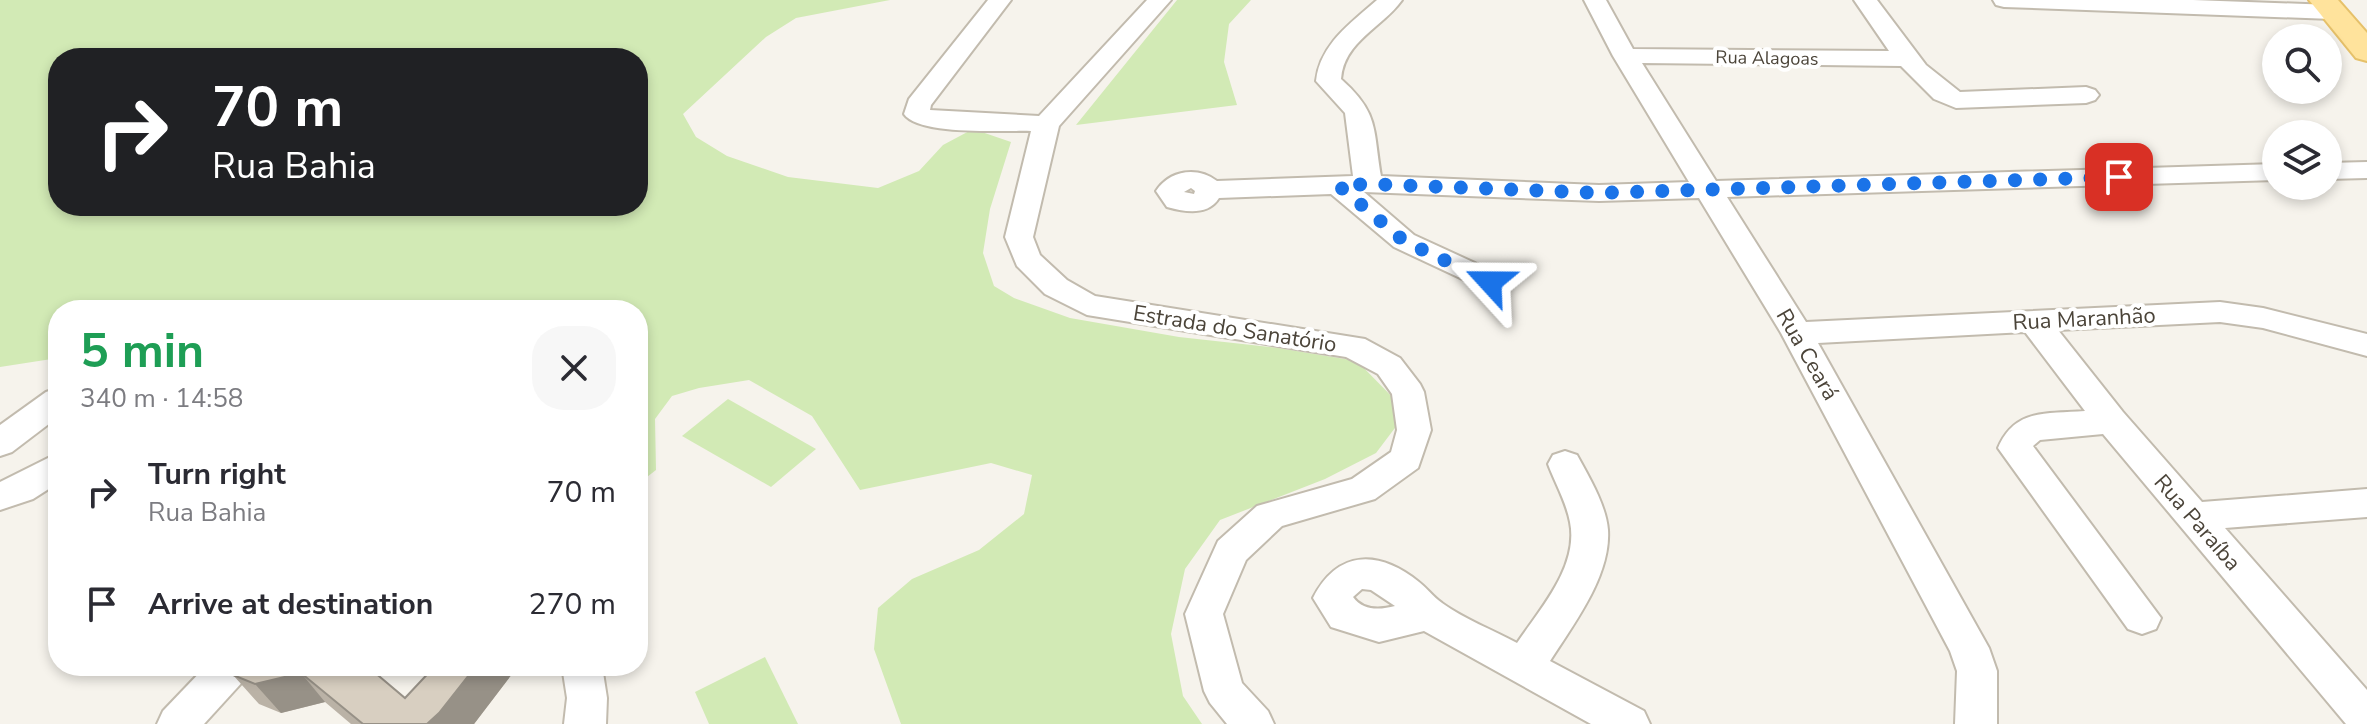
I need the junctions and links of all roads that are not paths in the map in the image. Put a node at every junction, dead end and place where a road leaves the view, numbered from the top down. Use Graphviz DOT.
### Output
graph roads {
  1 [pos="1000,0"];
  2 [pos="1160,0"];
  3 [pos="1391,0"];
  4 [pos="1595,0"];
  5 [pos="1865,0"];
  6 [pos="2004,0"];
  7 [pos="2327,6"];
  8 [pos="2367,52"];
  9 [pos="1625,56"];
  10 [pos="1910,59"];
  11 [pos="2086,95"];
  12 [pos="1046,124"];
  13 [pos="2367,170"];
  14 [pos="2342,171"];
  15 [pos="2262,172"];
  16 [pos="1354,185"];
  17 [pos="1210,190"];
  18 [pos="1710,190"];
  19 [pos="1490,282"];
  20 [pos="2034,322"];
  21 [pos="1797,333"];
  22 [pos="2367,345"];
  23 [pos="48,407"];
  24 [pos="2111,421"];
  25 [pos="0,443"];
  26 [pos="1565,464"];
  27 [pos="48,472"];
  28 [pos="0,496"];
  29 [pos="2367,503"];
  30 [pos="2193,517"];
  31 [pos="1428,614"];
  32 [pos="2142,618"];
  33 [pos="1524,667"];
  34 [pos="223,676"];
  35 [pos="584,676"];
  36 [pos="2367,719"];
  37 [pos="178,724"];
  38 [pos="585,724"];
  39 [pos="1253,724"];
  40 [pos="1629,724"];
  41 [pos="1976,724"];
  1 -- 12 [label="street"];
  2 -- 12 [label="street, Estrada do Sanatório"];
  3 -- 16 [label="street"];
  4 -- 9 [label="street, Rua Ceará"];
  5 -- 10 [label="street"];
  6 -- 7 [label="street"];
  7 -- 8 [label="main road"];
  9 -- 10 [label="street, Rua Alagoas"];
  9 -- 18 [label="street, Rua Ceará"];
  10 -- 11 [label="street"];
  12 -- 39 [label="street, Estrada do Sanatório"];
  13 -- 14 [label="street"];
  15 -- 18 [label="street"];
  16 -- 17 [label="street"];
  16 -- 18 [label="street"];
  16 -- 19 [label="street"];
  18 -- 21 [label="street, Rua Ceará"];
  20 -- 21 [label="street, Rua Maranhão"];
  20 -- 22 [label="street, Rua Maranhão"];
  20 -- 24 [label="street, Rua Paraíba"];
  21 -- 41 [label="street, Rua Ceará"];
  23 -- 25 [label="street"];
  24 -- 30 [label="street, Rua Paraíba"];
  24 -- 32 [label="street"];
  26 -- 33 [label="street"];
  27 -- 28 [label="street"];
  29 -- 30 [label="street"];
  30 -- 36 [label="street, Rua Paraíba"];
  31 -- 33 [label="street"];
  33 -- 40 [label="street"];
  34 -- 37 [label="street"];
  35 -- 38 [label="street"];
}
